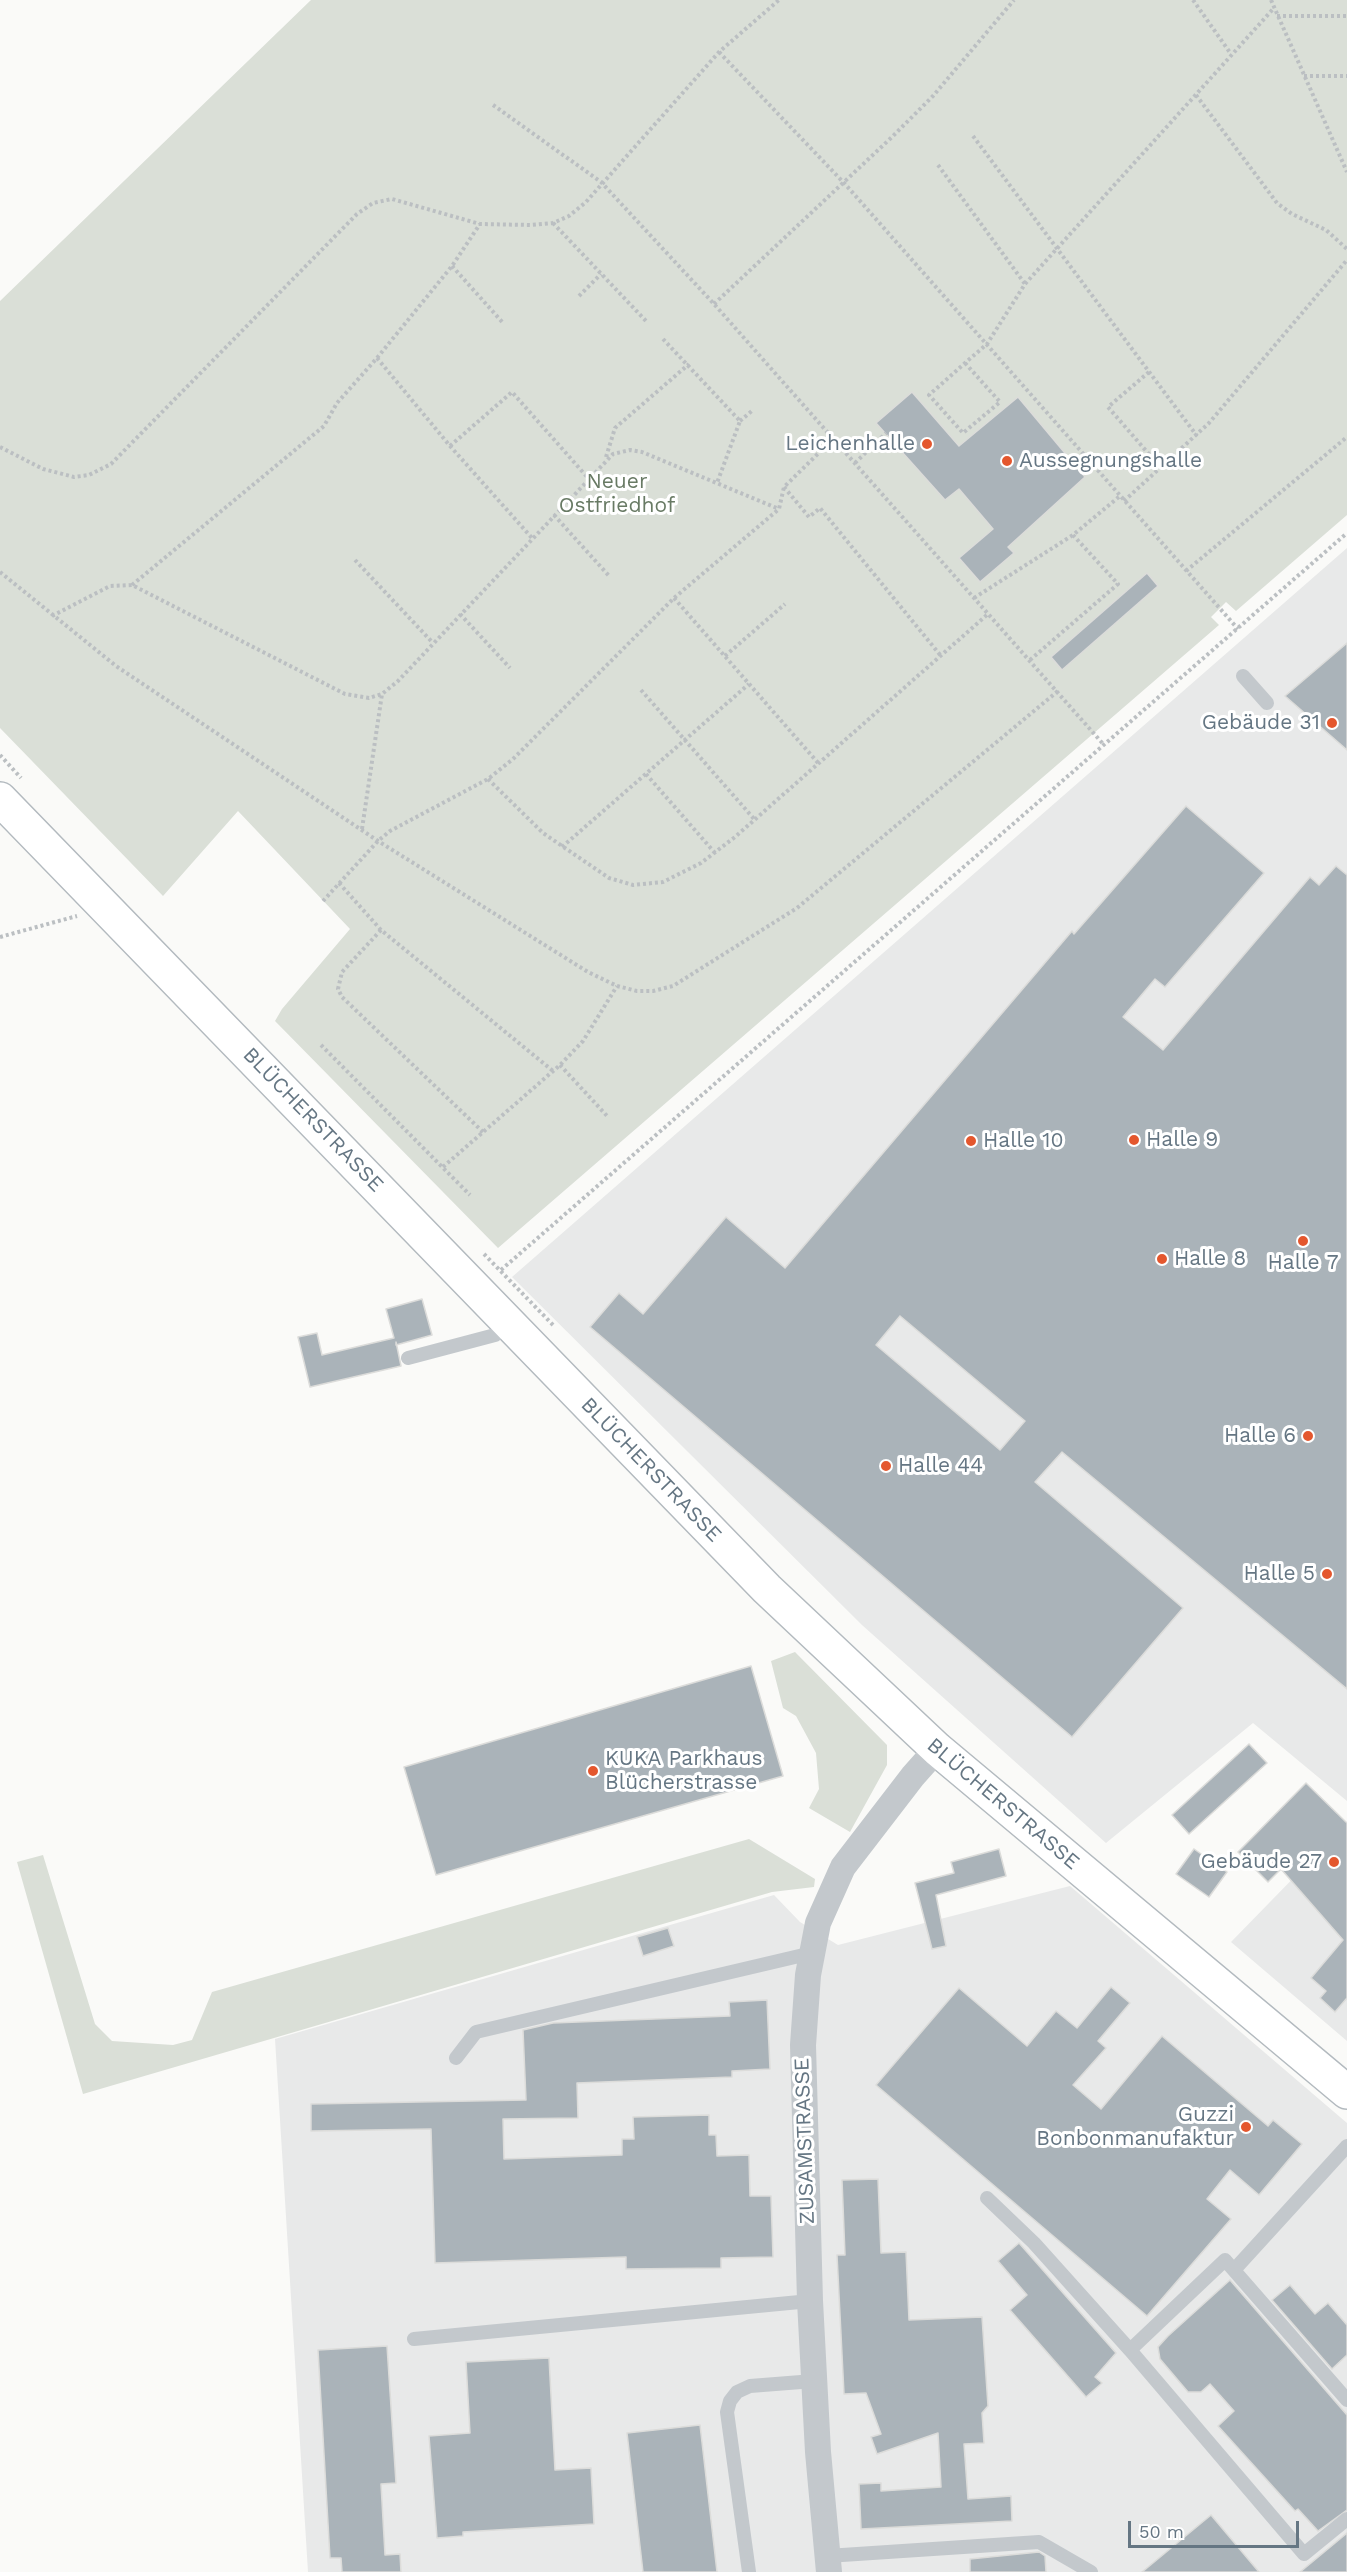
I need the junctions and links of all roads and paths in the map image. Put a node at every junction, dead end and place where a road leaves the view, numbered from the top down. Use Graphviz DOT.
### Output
graph roads {
  1 [pos="778,0"];
  2 [pos="1014,0"];
  3 [pos="1193,0"];
  4 [pos="1271,0"];
  5 [pos="1274,8"];
  6 [pos="1277,16"];
  7 [pos="1347,16"];
  8 [pos="719,52"];
  9 [pos="1231,54"];
  10 [pos="1304,76"];
  11 [pos="1347,76"];
  12 [pos="1196,95"];
  13 [pos="493,105"];
  14 [pos="973,136"];
  15 [pos="938,165"];
  16 [pos="1347,172"];
  17 [pos="602,182"];
  18 [pos="844,184"];
  19 [pos="552,223"];
  20 [pos="480,224"];
  21 [pos="1057,249"];
  22 [pos="1347,249"];
  23 [pos="1347,260"];
  24 [pos="452,266"];
  25 [pos="602,274"];
  26 [pos="1024,284"];
  27 [pos="579,296"];
  28 [pos="714,304"];
  29 [pos="646,321"];
  30 [pos="504,324"];
  31 [pos="663,339"];
  32 [pos="987,344"];
  33 [pos="377,358"];
  34 [pos="965,363"];
  35 [pos="689,364"];
  36 [pos="1149,372"];
  37 [pos="753,410"];
  38 [pos="740,421"];
  39 [pos="886,433"];
  40 [pos="1197,436"];
  41 [pos="1347,437"];
  42 [pos="832,440"];
  43 [pos="450,446"];
  44 [pos="0,447"];
  45 [pos="606,458"];
  46 [pos="855,463"];
  47 [pos="1161,468"];
  48 [pos="588,478"];
  49 [pos="717,483"];
  50 [pos="784,487"];
  51 [pos="1120,495"];
  52 [pos="1124,501"];
  53 [pos="779,508"];
  54 [pos="554,515"];
  55 [pos="1347,533"];
  56 [pos="1073,535"];
  57 [pos="532,538"];
  58 [pos="356,560"];
  59 [pos="1186,571"];
  60 [pos="0,572"];
  61 [pos="610,577"];
  62 [pos="132,585"];
  63 [pos="674,598"];
  64 [pos="974,598"];
  65 [pos="785,604"];
  66 [pos="460,614"];
  67 [pos="988,614"];
  68 [pos="52,616"];
  69 [pos="1238,628"];
  70 [pos="433,643"];
  71 [pos="725,656"];
  72 [pos="941,656"];
  73 [pos="1030,660"];
  74 [pos="510,668"];
  75 [pos="1243,676"];
  76 [pos="749,684"];
  77 [pos="641,690"];
  78 [pos="1058,691"];
  79 [pos="382,694"];
  80 [pos="1267,703"];
  81 [pos="685,741"];
  82 [pos="1104,745"];
  83 [pos="819,764"];
  84 [pos="646,774"];
  85 [pos="488,779"];
  86 [pos="0,800"];
  87 [pos="754,820"];
  88 [pos="362,829"];
  89 [pos="378,841"];
  90 [pos="562,847"];
  91 [pos="716,853"];
  92 [pos="339,883"];
  93 [pos="323,901"];
  94 [pos="106,908"];
  95 [pos="381,930"];
  96 [pos="0,937"];
  97 [pos="617,986"];
  98 [pos="321,1045"];
  99 [pos="560,1065"];
  100 [pos="553,1071"];
  101 [pos="608,1117"];
  102 [pos="483,1132"];
  103 [pos="443,1167"];
  104 [pos="470,1195"];
  105 [pos="501,1270"];
  106 [pos="508,1323"];
  107 [pos="408,1358"];
  108 [pos="938,1749"];
  109 [pos="812,1953"];
  110 [pos="456,2058"];
  111 [pos="1347,2092"];
  112 [pos="1347,2146"];
  113 [pos="987,2198"];
  114 [pos="1234,2270"];
  115 [pos="810,2301"];
  116 [pos="414,2339"];
  117 [pos="1130,2350"];
  118 [pos="814,2381"];
  119 [pos="1347,2400"];
  120 [pos="1347,2519"];
  121 [pos="828,2564"];
  122 [pos="749,2572"];
  123 [pos="1092,2572"];
  1 -- 8 [label="path"];
  2 -- 18 [label="path"];
  3 -- 9 [label="path"];
  4 -- 5 [label="path"];
  5 -- 6 [label="path"];
  5 -- 9 [label="path"];
  6 -- 7 [label="path"];
  6 -- 10 [label="path"];
  8 -- 17 [label="path"];
  8 -- 18 [label="path"];
  9 -- 12 [label="path"];
  10 -- 11 [label="path"];
  10 -- 16 [label="path"];
  12 -- 21 [label="path"];
  12 -- 22 [label="path"];
  13 -- 17 [label="path"];
  14 -- 21 [label="path"];
  15 -- 26 [label="path"];
  17 -- 19 [label="path"];
  17 -- 28 [label="path"];
  18 -- 28 [label="path"];
  18 -- 32 [label="path"];
  19 -- 20 [label="path"];
  19 -- 25 [label="path"];
  20 -- 24 [label="path"];
  20 -- 44 [label="path"];
  21 -- 26 [label="path"];
  21 -- 36 [label="path"];
  23 -- 40 [label="path"];
  24 -- 30 [label="path"];
  24 -- 33 [label="path"];
  25 -- 27 [label="path"];
  25 -- 29 [label="path"];
  26 -- 32 [label="path"];
  28 -- 42 [label="path"];
  31 -- 35 [label="path"];
  32 -- 34 [label="path"];
  32 -- 51 [label="path"];
  33 -- 43 [label="path"];
  33 -- 62 [label="path"];
  34 -- 34 [label="path"];
  35 -- 38 [label="path"];
  35 -- 45 [label="path"];
  36 -- 40 [label="path"];
  36 -- 47 [label="path"];
  37 -- 38 [label="path"];
  38 -- 49 [label="path"];
  39 -- 46 [label="path"];
  40 -- 47 [label="path"];
  41 -- 59 [label="path"];
  42 -- 46 [label="path"];
  42 -- 50 [label="path"];
  43 -- 48 [label="path"];
  43 -- 57 [label="path"];
  45 -- 48 [label="path"];
  45 -- 49 [label="path"];
  46 -- 64 [label="path"];
  47 -- 52 [label="path"];
  48 -- 54 [label="path"];
  49 -- 53 [label="path"];
  50 -- 53 [label="path"];
  50 -- 72 [label="path"];
  51 -- 52 [label="path"];
  51 -- 56 [label="path"];
  52 -- 59 [label="path"];
  53 -- 63 [label="path"];
  54 -- 57 [label="path"];
  54 -- 61 [label="path"];
  55 -- 69 [label="path"];
  56 -- 64 [label="path"];
  56 -- 73 [label="path"];
  57 -- 66 [label="path"];
  58 -- 70 [label="path"];
  59 -- 69 [label="path"];
  60 -- 68 [label="path"];
  62 -- 68 [label="path"];
  62 -- 79 [label="path"];
  63 -- 71 [label="path"];
  63 -- 85 [label="path"];
  64 -- 67 [label="path"];
  65 -- 71 [label="path"];
  66 -- 70 [label="path"];
  66 -- 74 [label="path"];
  67 -- 72 [label="path"];
  67 -- 73 [label="path"];
  68 -- 88 [label="path"];
  69 -- 82 [label="path"];
  70 -- 79 [label="path"];
  71 -- 76 [label="path"];
  72 -- 83 [label="path"];
  73 -- 78 [label="path"];
  75 -- 80 [label="lane"];
  76 -- 81 [label="path"];
  76 -- 83 [label="path"];
  77 -- 81 [label="path"];
  78 -- 82 [label="path"];
  78 -- 97 [label="path"];
  79 -- 88 [label="path"];
  81 -- 84 [label="path"];
  81 -- 87 [label="path"];
  82 -- 105 [label="path"];
  83 -- 87 [label="path"];
  84 -- 90 [label="path"];
  84 -- 91 [label="path"];
  85 -- 89 [label="path"];
  85 -- 90 [label="path"];
  86 -- 94 [label="main road, BLÜCHERSTRASSE"];
  87 -- 91 [label="path"];
  88 -- 89 [label="path"];
  89 -- 92 [label="path"];
  89 -- 97 [label="path"];
  90 -- 91 [label="path"];
  92 -- 93 [label="path"];
  92 -- 95 [label="path"];
  94 -- 96 [label="path"];
  94 -- 106 [label="main road, BLÜCHERSTRASSE"];
  95 -- 100 [label="path"];
  95 -- 102 [label="path"];
  97 -- 99 [label="path"];
  98 -- 103 [label="path"];
  99 -- 100 [label="path"];
  99 -- 101 [label="path"];
  100 -- 102 [label="path"];
  102 -- 103 [label="path"];
  103 -- 104 [label="path"];
  106 -- 107 [label="lane"];
  106 -- 108 [label="main road, BLÜCHERSTRASSE"];
  108 -- 109 [label="street, ZUSAMSTRASSE"];
  108 -- 111 [label="main road, BLÜCHERSTRASSE"];
  109 -- 110 [label="lane"];
  109 -- 115 [label="street, ZUSAMSTRASSE"];
  112 -- 114 [label="lane"];
  113 -- 117 [label="lane"];
  114 -- 117 [label="lane"];
  114 -- 119 [label="lane"];
  115 -- 116 [label="lane"];
  115 -- 118 [label="street, ZUSAMSTRASSE"];
  117 -- 120 [label="lane"];
  118 -- 121 [label="street, ZUSAMSTRASSE"];
  118 -- 122 [label="lane"];
  121 -- 123 [label="lane"];
}
